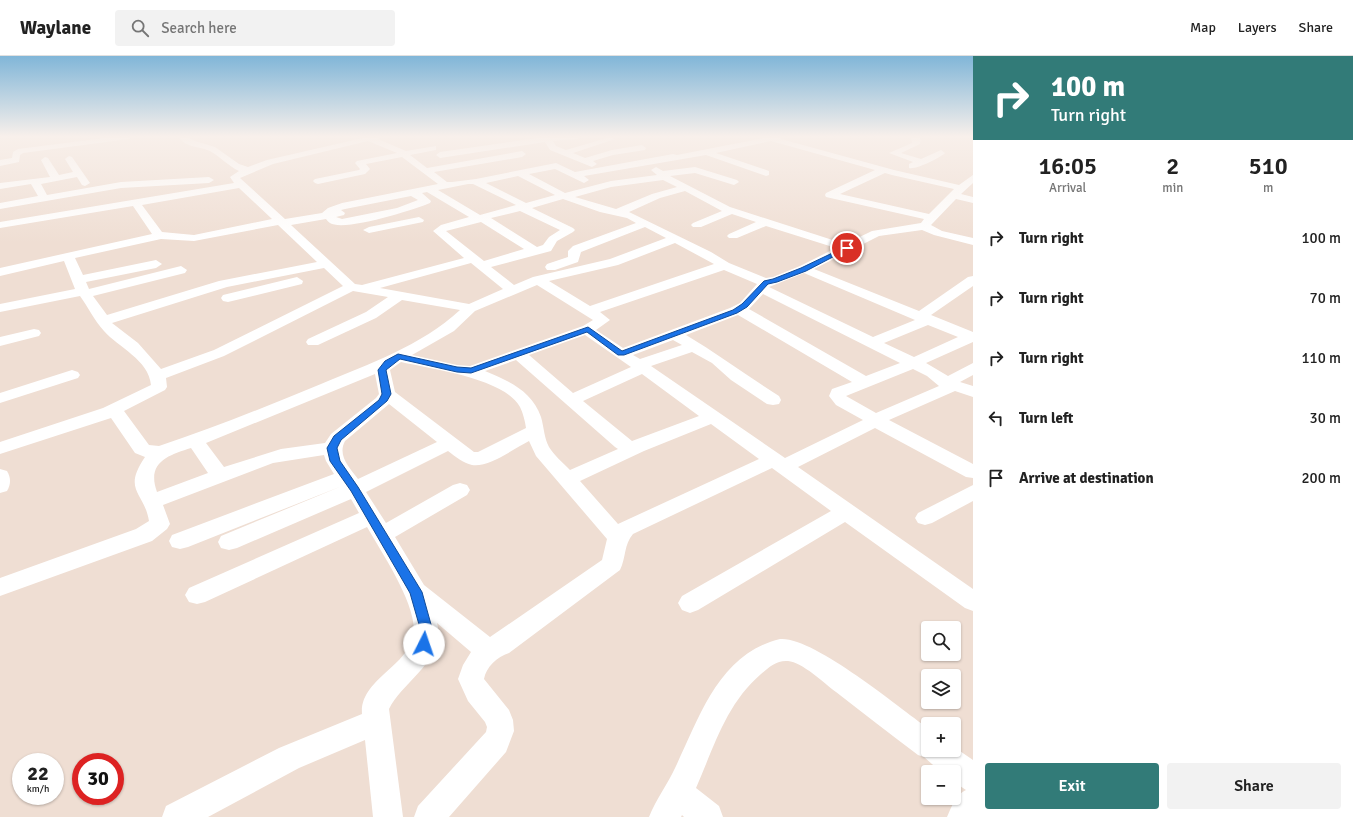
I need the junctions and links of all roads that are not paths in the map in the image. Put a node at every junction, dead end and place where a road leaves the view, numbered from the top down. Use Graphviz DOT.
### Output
graph roads {
  1 [pos="53,173"];
  2 [pos="245,173"];
  3 [pos="359,173"];
  4 [pos="435,173"];
  5 [pos="440,173"];
  6 [pos="517,173"];
  7 [pos="520,173"];
  8 [pos="570,173"];
  9 [pos="588,173"];
  10 [pos="660,173"];
  11 [pos="666,173"];
  12 [pos="703,173"];
  13 [pos="883,173"];
  14 [pos="892,173"];
  15 [pos="80,174"];
  16 [pos="431,174"];
  17 [pos="574,175"];
  18 [pos="56,178"];
  19 [pos="418,178"];
  20 [pos="973,178"];
  21 [pos="238,181"];
  22 [pos="36,182"];
  23 [pos="318,182"];
  24 [pos="476,182"];
  25 [pos="674,182"];
  26 [pos="734,182"];
  27 [pos="2,185"];
  28 [pos="448,185"];
  29 [pos="104,187"];
  30 [pos="549,188"];
  31 [pos="598,188"];
  32 [pos="686,188"];
  33 [pos="89,189"];
  34 [pos="412,189"];
  35 [pos="429,189"];
  36 [pos="632,189"];
  37 [pos="535,191"];
  38 [pos="957,191"];
  39 [pos="520,194"];
  40 [pos="566,196"];
  41 [pos="45,197"];
  42 [pos="506,197"];
  43 [pos="973,200"];
  44 [pos="135,202"];
  45 [pos="15,203"];
  46 [pos="0,206"];
  47 [pos="114,206"];
  48 [pos="525,207"];
  49 [pos="407,208"];
  50 [pos="731,211"];
  51 [pos="620,212"];
  52 [pos="327,214"];
  53 [pos="56,215"];
  54 [pos="481,218"];
  55 [pos="419,220"];
  56 [pos="282,222"];
  57 [pos="765,222"];
  58 [pos="928,222"];
  59 [pos="645,223"];
  60 [pos="0,225"];
  61 [pos="697,225"];
  62 [pos="441,229"];
  63 [pos="369,230"];
  64 [pos="566,233"];
  65 [pos="159,235"];
  66 [pos="733,236"];
  67 [pos="675,239"];
  68 [pos="973,242"];
  69 [pos="592,243"];
  70 [pos="847,248"];
  71 [pos="532,252"];
  72 [pos="68,256"];
  73 [pos="473,259"];
  74 [pos="156,264"];
  75 [pos="329,266"];
  76 [pos="408,266"];
  77 [pos="725,266"];
  78 [pos="804,269"];
  79 [pos="181,270"];
  80 [pos="0,272"];
  81 [pos="541,279"];
  82 [pos="973,280"];
  83 [pos="763,285"];
  84 [pos="82,288"];
  85 [pos="355,289"];
  86 [pos="512,290"];
  87 [pos="399,296"];
  88 [pos="228,298"];
  89 [pos="0,308"];
  90 [pos="470,308"];
  91 [pos="738,309"];
  92 [pos="925,318"];
  93 [pos="589,320"];
  94 [pos="104,321"];
  95 [pos="34,333"];
  96 [pos="674,334"];
  97 [pos="972,337"];
  98 [pos="0,342"];
  99 [pos="313,342"];
  100 [pos="872,343"];
  101 [pos="694,346"];
  102 [pos="621,354"];
  103 [pos="519,355"];
  104 [pos="393,360"];
  105 [pos="914,364"];
  106 [pos="641,367"];
  107 [pos="973,368"];
  108 [pos="471,371"];
  109 [pos="72,375"];
  110 [pos="158,376"];
  111 [pos="864,382"];
  112 [pos="947,386"];
  113 [pos="973,392"];
  114 [pos="387,394"];
  115 [pos="0,398"];
  116 [pos="571,400"];
  117 [pos="774,400"];
  118 [pos="109,412"];
  119 [pos="713,417"];
  120 [pos="879,422"];
  121 [pos="535,430"];
  122 [pos="195,440"];
  123 [pos="449,443"];
  124 [pos="638,447"];
  125 [pos="0,448"];
  126 [pos="332,448"];
  127 [pos="160,452"];
  128 [pos="778,463"];
  129 [pos="973,472"];
  130 [pos="0,476"];
  131 [pos="220,476"];
  132 [pos="567,479"];
  133 [pos="350,483"];
  134 [pos="0,486"];
  135 [pos="460,490"];
  136 [pos="973,492"];
  137 [pos="152,501"];
  138 [pos="847,511"];
  139 [pos="371,516"];
  140 [pos="925,518"];
  141 [pos="382,535"];
  142 [pos="618,537"];
  143 [pos="180,541"];
  144 [pos="229,542"];
  145 [pos="0,587"];
  146 [pos="416,592"];
  147 [pos="197,595"];
  148 [pos="973,601"];
  149 [pos="690,603"];
  150 [pos="490,648"];
  151 [pos="376,722"];
  152 [pos="921,740"];
  153 [pos="944,757"];
  154 [pos="973,778"];
  155 [pos="671,805"];
  156 [pos="177,817"];
  157 [pos="388,817"];
  158 [pos="429,817"];
  159 [pos="708,817"];
  1 -- 18 [label="street"];
  2 -- 21 [label="street"];
  3 -- 23 [label="street"];
  4 -- 16 [label="street"];
  5 -- 16 [label="street"];
  6 -- 24 [label="street"];
  7 -- 30 [label="street"];
  8 -- 17 [label="street"];
  9 -- 17 [label="street"];
  10 -- 11 [label="street"];
  10 -- 25 [label="street"];
  10 -- 31 [label="street"];
  12 -- 26 [label="street"];
  13 -- 58 [label="street"];
  14 -- 38 [label="street"];
  15 -- 18 [label="street"];
  15 -- 33 [label="street"];
  16 -- 19 [label="street"];
  16 -- 28 [label="street"];
  17 -- 31 [label="street"];
  18 -- 22 [label="street"];
  20 -- 38 [label="street"];
  21 -- 29 [label="street"];
  21 -- 44 [label="street"];
  21 -- 56 [label="street"];
  22 -- 27 [label="street"];
  22 -- 41 [label="street"];
  24 -- 28 [label="street"];
  24 -- 42 [label="street"];
  25 -- 32 [label="street"];
  25 -- 36 [label="street"];
  27 -- 45 [label="street"];
  28 -- 35 [label="street"];
  29 -- 33 [label="street"];
  29 -- 47 [label="street"];
  30 -- 37 [label="street"];
  30 -- 40 [label="street"];
  31 -- 40 [label="street"];
  32 -- 50 [label="street"];
  32 -- 51 [label="street"];
  33 -- 41 [label="street"];
  34 -- 35 [label="street"];
  34 -- 49 [label="street"];
  34 -- 52 [label="street"];
  35 -- 54 [label="street"];
  38 -- 43 [label="street"];
  38 -- 58 [label="street"];
  39 -- 42 [label="street"];
  40 -- 48 [label="street"];
  40 -- 51 [label="street"];
  41 -- 45 [label="street"];
  41 -- 53 [label="street"];
  42 -- 48 [label="street"];
  44 -- 47 [label="street"];
  44 -- 65 [label="street"];
  45 -- 46 [label="street"];
  47 -- 53 [label="street"];
  48 -- 54 [label="street"];
  48 -- 64 [label="street"];
  49 -- 52 [label="street"];
  49 -- 55 [label="street"];
  50 -- 57 [label="street"];
  50 -- 61 [label="street"];
  51 -- 59 [label="street"];
  52 -- 56 [label="street"];
  53 -- 60 [label="street"];
  54 -- 62 [label="street"];
  54 -- 71 [label="street"];
  55 -- 62 [label="street"];
  55 -- 63 [label="street"];
  56 -- 65 [label="street"];
  56 -- 75 [label="street"];
  57 -- 66 [label="street"];
  57 -- 70 [label="street"];
  58 -- 68 [label="street"];
  58 -- 70 [label="street"];
  59 -- 67 [label="street"];
  59 -- 69 [label="street"];
  62 -- 73 [label="street"];
  64 -- 69 [label="street"];
  64 -- 71 [label="street"];
  65 -- 72 [label="street"];
  67 -- 77 [label="street"];
  67 -- 81 [label="street"];
  69 -- 81 [label="street"];
  70 -- 78 [label="street"];
  71 -- 73 [label="street"];
  72 -- 80 [label="street"];
  72 -- 84 [label="street"];
  73 -- 76 [label="street"];
  73 -- 85 [label="street"];
  73 -- 86 [label="street"];
  74 -- 84 [label="street"];
  75 -- 85 [label="street"];
  75 -- 88 [label="street"];
  75 -- 94 [label="street"];
  77 -- 83 [label="street"];
  77 -- 93 [label="street"];
  78 -- 83 [label="street"];
  78 -- 92 [label="street"];
  79 -- 84 [label="street"];
  81 -- 86 [label="street"];
  81 -- 93 [label="street"];
  82 -- 92 [label="street"];
  83 -- 91 [label="street"];
  83 -- 100 [label="street"];
  84 -- 89 [label="street"];
  84 -- 94 [label="street"];
  85 -- 87 [label="street"];
  85 -- 110 [label="street"];
  86 -- 90 [label="street"];
  87 -- 90 [label="street"];
  87 -- 99 [label="street"];
  90 -- 104 [label="street"];
  91 -- 96 [label="street"];
  91 -- 111 [label="street"];
  92 -- 97 [label="street"];
  92 -- 100 [label="street"];
  93 -- 102 [label="street"];
  93 -- 103 [label="street"];
  94 -- 110 [label="street"];
  95 -- 98 [label="street"];
  96 -- 101 [label="street"];
  96 -- 102 [label="street"];
  97 -- 105 [label="street"];
  100 -- 105 [label="street"];
  101 -- 106 [label="street"];
  101 -- 117 [label="street"];
  102 -- 106 [label="street"];
  103 -- 108 [label="street"];
  103 -- 116 [label="street"];
  104 -- 108 [label="street"];
  104 -- 114 [label="street"];
  104 -- 122 [label="street"];
  105 -- 111 [label="street"];
  105 -- 112 [label="street"];
  106 -- 116 [label="street"];
  106 -- 119 [label="street"];
  107 -- 112 [label="street"];
  108 -- 121 [label="street"];
  109 -- 115 [label="street"];
  110 -- 118 [label="street"];
  111 -- 120 [label="street"];
  112 -- 113 [label="street"];
  112 -- 120 [label="street"];
  114 -- 123 [label="street"];
  114 -- 126 [label="street"];
  116 -- 124 [label="street"];
  118 -- 125 [label="street"];
  118 -- 127 [label="street"];
  119 -- 124 [label="street"];
  119 -- 128 [label="street"];
  120 -- 128 [label="street"];
  120 -- 129 [label="street"];
  121 -- 123 [label="street"];
  121 -- 132 [label="street"];
  122 -- 127 [label="street"];
  122 -- 131 [label="street"];
  123 -- 133 [label="street"];
  124 -- 132 [label="street"];
  126 -- 131 [label="street"];
  126 -- 133 [label="street"];
  127 -- 137 [label="street"];
  128 -- 138 [label="street"];
  128 -- 142 [label="street"];
  130 -- 134 [label="street"];
  131 -- 137 [label="street"];
  132 -- 142 [label="street"];
  133 -- 139 [label="street"];
  133 -- 143 [label="street"];
  133 -- 144 [label="street"];
  135 -- 141 [label="street"];
  136 -- 140 [label="street"];
  137 -- 145 [label="street"];
  138 -- 148 [label="street"];
  138 -- 149 [label="street"];
  139 -- 141 [label="street"];
  139 -- 147 [label="street"];
  141 -- 146 [label="street"];
  142 -- 150 [label="street"];
  146 -- 150 [label="street"];
  146 -- 151 [label="street"];
  150 -- 158 [label="street"];
  151 -- 156 [label="street"];
  151 -- 157 [label="street"];
  152 -- 155 [label="street"];
  153 -- 154 [label="street"];
  155 -- 159 [label="street"];
}
